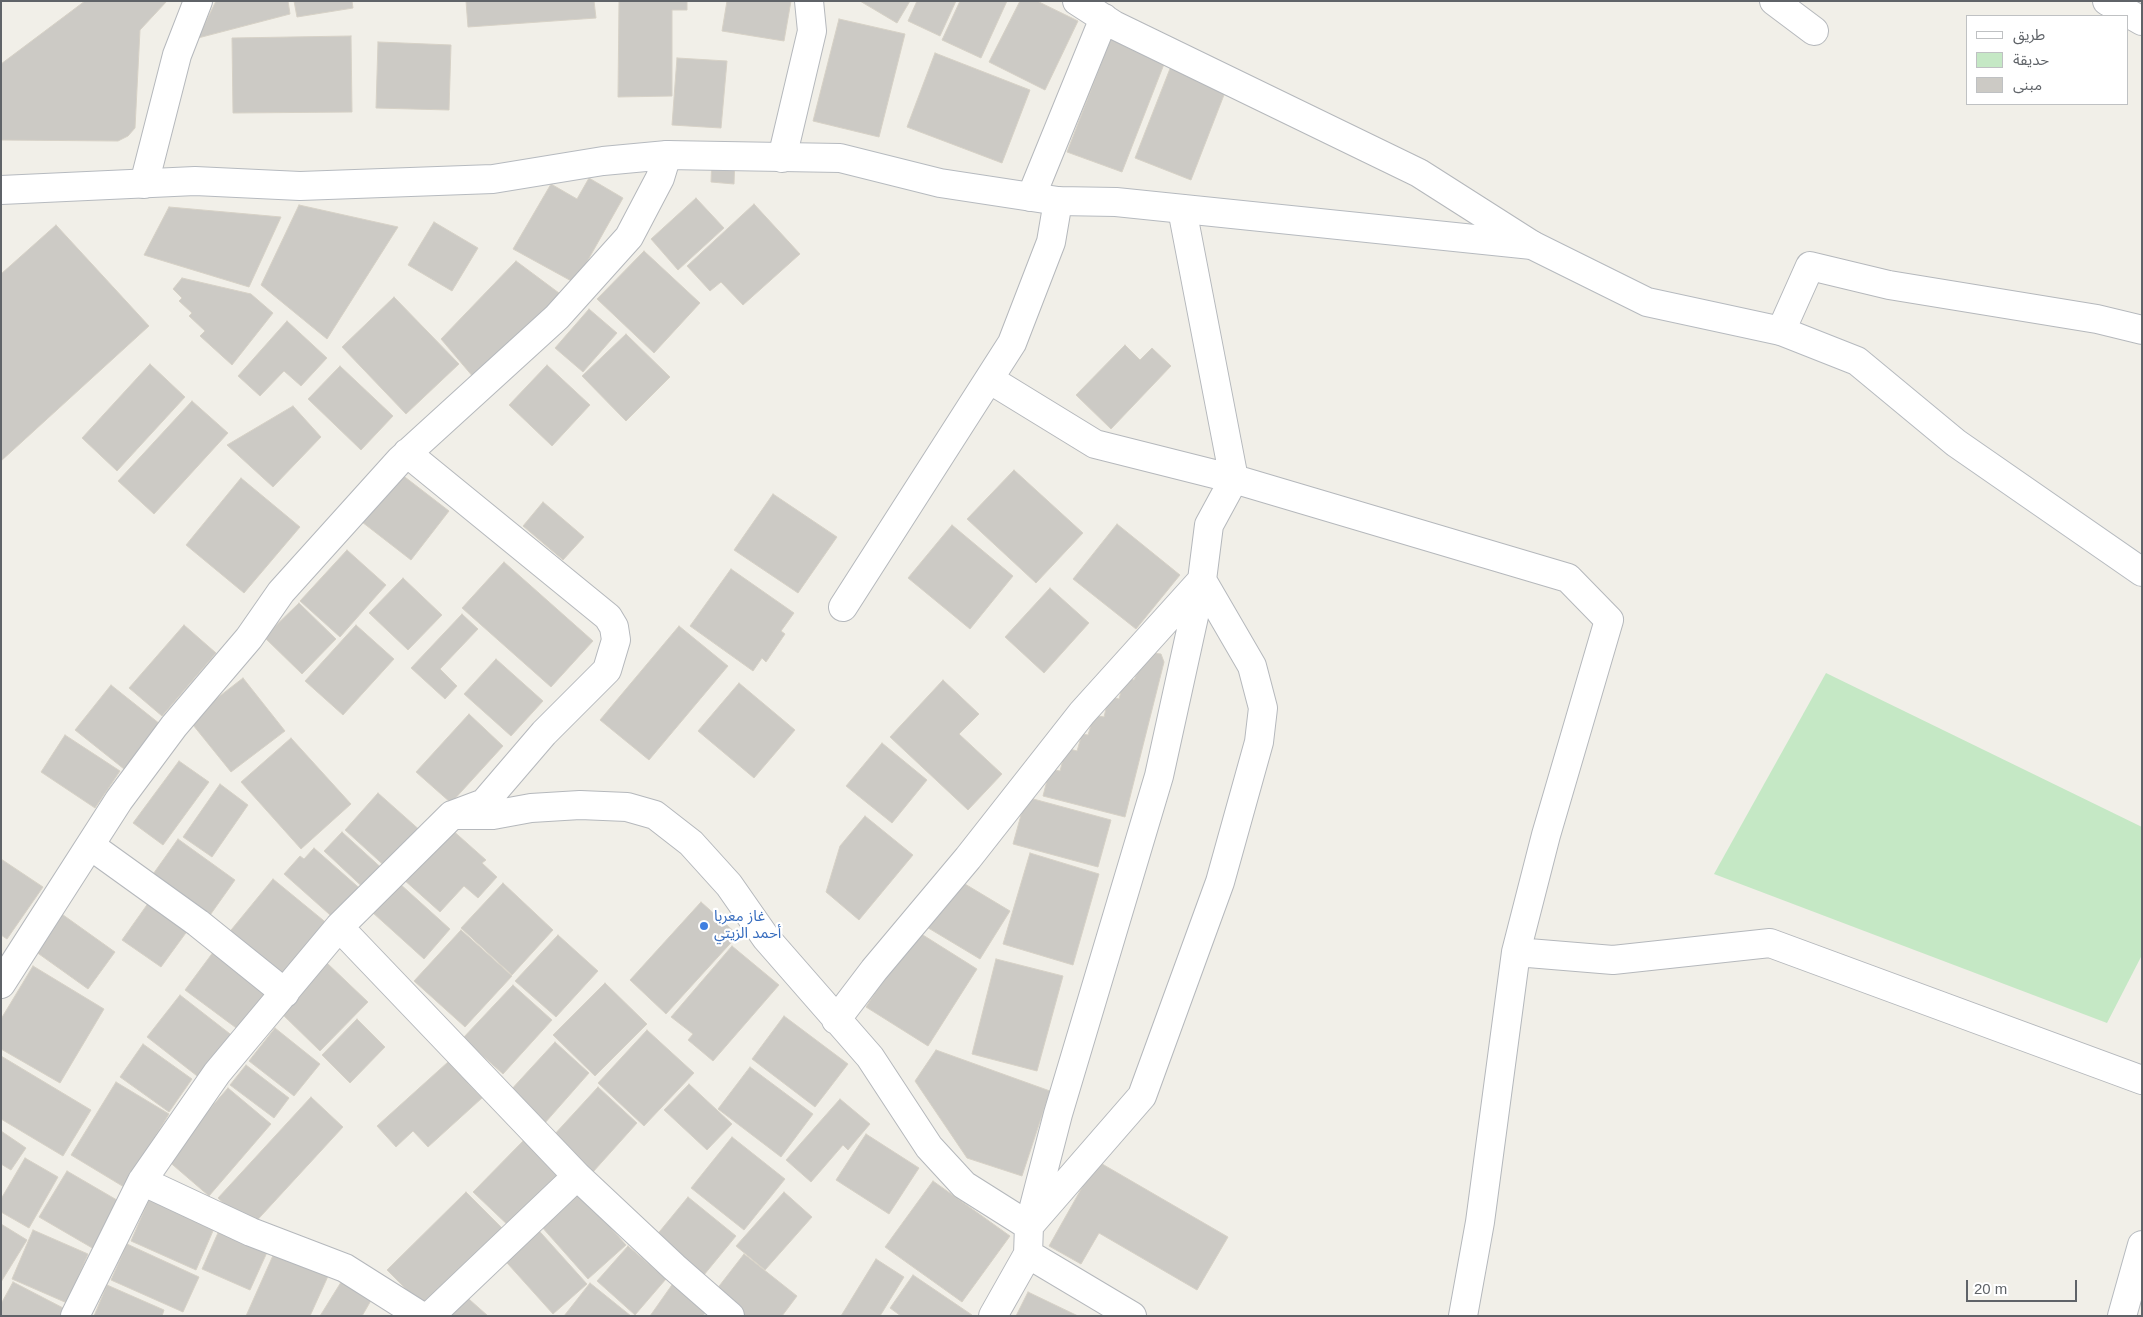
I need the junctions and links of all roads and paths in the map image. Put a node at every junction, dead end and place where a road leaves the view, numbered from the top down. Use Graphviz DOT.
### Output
graph roads {
  1 [pos="198,1"];
  2 [pos="809,1"];
  3 [pos="1077,1"];
  4 [pos="1774,1"];
  5 [pos="2106,1"];
  6 [pos="1104,18"];
  7 [pos="2142,21"];
  8 [pos="1814,31"];
  9 [pos="667,155"];
  10 [pos="782,158"];
  11 [pos="144,184"];
  12 [pos="1,190"];
  13 [pos="1031,197"];
  14 [pos="1058,201"];
  15 [pos="1182,209"];
  16 [pos="1532,245"];
  17 [pos="2142,330"];
  18 [pos="1781,331"];
  19 [pos="989,379"];
  20 [pos="407,453"];
  21 [pos="1234,479"];
  22 [pos="2142,572"];
  23 [pos="1202,580"];
  24 [pos="843,607"];
  25 [pos="452,816"];
  26 [pos="91,846"];
  27 [pos="339,927"];
  28 [pos="1516,952"];
  29 [pos="1,984"];
  30 [pos="285,994"];
  31 [pos="836,1020"];
  32 [pos="2142,1080"];
  33 [pos="578,1176"];
  34 [pos="142,1181"];
  35 [pos="1029,1226"];
  36 [pos="2142,1245"];
  37 [pos="1028,1254"];
  38 [pos="76,1316"];
  39 [pos="421,1316"];
  40 [pos="430,1316"];
  41 [pos="730,1316"];
  42 [pos="993,1316"];
  43 [pos="1132,1316"];
  44 [pos="1463,1316"];
  45 [pos="2122,1316"];
  1 -- 11 [label="street"];
  2 -- 10 [label="street"];
  3 -- 6 [label="street"];
  4 -- 8 [label="street"];
  5 -- 7 [label="street"];
  6 -- 13 [label="street"];
  6 -- 16 [label="street"];
  9 -- 10 [label="street"];
  9 -- 11 [label="street"];
  9 -- 20 [label="street"];
  10 -- 13 [label="street"];
  11 -- 12 [label="street"];
  13 -- 14 [label="street"];
  14 -- 15 [label="street"];
  14 -- 19 [label="street"];
  15 -- 16 [label="street"];
  15 -- 21 [label="street"];
  16 -- 18 [label="street"];
  17 -- 18 [label="street"];
  18 -- 22 [label="street"];
  19 -- 21 [label="street"];
  19 -- 24 [label="street"];
  20 -- 25 [label="street"];
  20 -- 26 [label="street"];
  21 -- 23 [label="street"];
  21 -- 28 [label="street"];
  23 -- 31 [label="street"];
  23 -- 35 [label="street"];
  23 -- 35 [label="street"];
  25 -- 27 [label="street"];
  25 -- 31 [label="street"];
  26 -- 29 [label="street"];
  26 -- 30 [label="street"];
  27 -- 30 [label="street"];
  27 -- 33 [label="street"];
  28 -- 32 [label="street"];
  28 -- 44 [label="street"];
  30 -- 34 [label="street"];
  31 -- 35 [label="street"];
  33 -- 40 [label="street"];
  33 -- 41 [label="street"];
  34 -- 38 [label="street"];
  34 -- 39 [label="street"];
  35 -- 37 [label="street"];
  36 -- 45 [label="street"];
  37 -- 42 [label="street"];
  37 -- 43 [label="street"];
}
